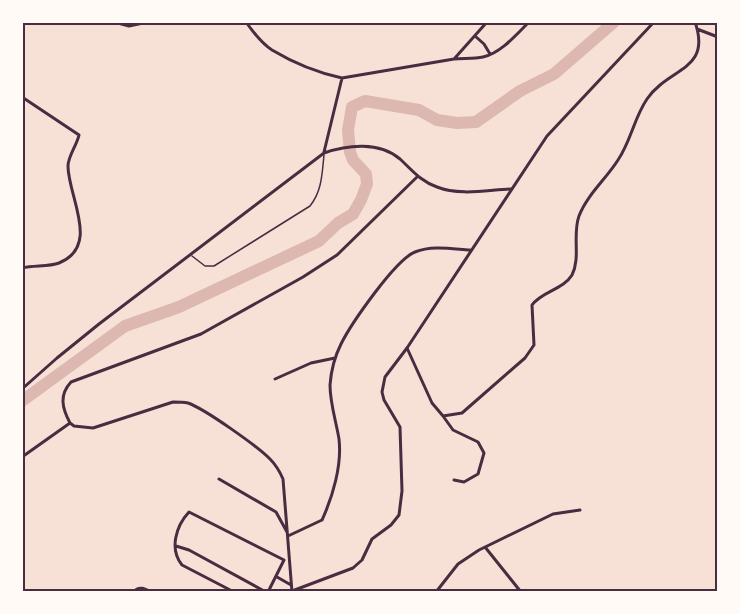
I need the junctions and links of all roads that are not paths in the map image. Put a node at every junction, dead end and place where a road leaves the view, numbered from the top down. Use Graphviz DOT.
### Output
graph roads {
  1 [pos="114,22"];
  2 [pos="148,22"];
  3 [pos="246,22"];
  4 [pos="487,22"];
  5 [pos="530,22"];
  6 [pos="654,22"];
  7 [pos="695,22"];
  8 [pos="697,29"];
  9 [pos="475,36"];
  10 [pos="717,38"];
  11 [pos="490,54"];
  12 [pos="454,59"];
  13 [pos="342,78"];
  14 [pos="22,96"];
  15 [pos="324,153"];
  16 [pos="417,177"];
  17 [pos="511,189"];
  18 [pos="470,250"];
  19 [pos="191,256"];
  20 [pos="22,268"];
  21 [pos="407,348"];
  22 [pos="335,358"];
  23 [pos="275,379"];
  24 [pos="22,389"];
  25 [pos="443,416"];
  26 [pos="70,423"];
  27 [pos="22,457"];
  28 [pos="219,479"];
  29 [pos="454,480"];
  30 [pos="580,510"];
  31 [pos="288,535"];
  32 [pos="176,546"];
  33 [pos="485,547"];
  34 [pos="277,577"];
  35 [pos="291,585"];
  36 [pos="133,591"];
  37 [pos="150,591"];
  38 [pos="234,591"];
  39 [pos="267,591"];
  40 [pos="292,591"];
  41 [pos="436,591"];
  42 [pos="521,591"];
  1 -- 2 [label="street"];
  3 -- 13 [label="street"];
  4 -- 9 [label="street"];
  5 -- 11 [label="street"];
  6 -- 17 [label="street"];
  7 -- 8 [label="street"];
  8 -- 10 [label="street"];
  8 -- 25 [label="street"];
  9 -- 11 [label="street"];
  9 -- 12 [label="street"];
  11 -- 12 [label="street"];
  12 -- 13 [label="street"];
  13 -- 15 [label="street"];
  14 -- 20 [label="street"];
  15 -- 16 [label="street"];
  15 -- 19 [label="street"];
  15 -- 19 [label="lane"];
  16 -- 17 [label="street"];
  16 -- 26 [label="street"];
  17 -- 18 [label="street"];
  18 -- 21 [label="street"];
  18 -- 22 [label="street"];
  19 -- 24 [label="street"];
  21 -- 25 [label="street"];
  21 -- 40 [label="street"];
  22 -- 23 [label="street"];
  22 -- 31 [label="street"];
  25 -- 29 [label="street"];
  26 -- 27 [label="street"];
  26 -- 31 [label="street"];
  28 -- 31 [label="street"];
  30 -- 33 [label="street"];
  31 -- 35 [label="street"];
  32 -- 34 [label="street"];
  32 -- 38 [label="street"];
  32 -- 39 [label="street"];
  33 -- 41 [label="street"];
  33 -- 42 [label="street"];
  34 -- 35 [label="street"];
  34 -- 39 [label="street"];
  35 -- 40 [label="street"];
  36 -- 37 [label="street"];
}
